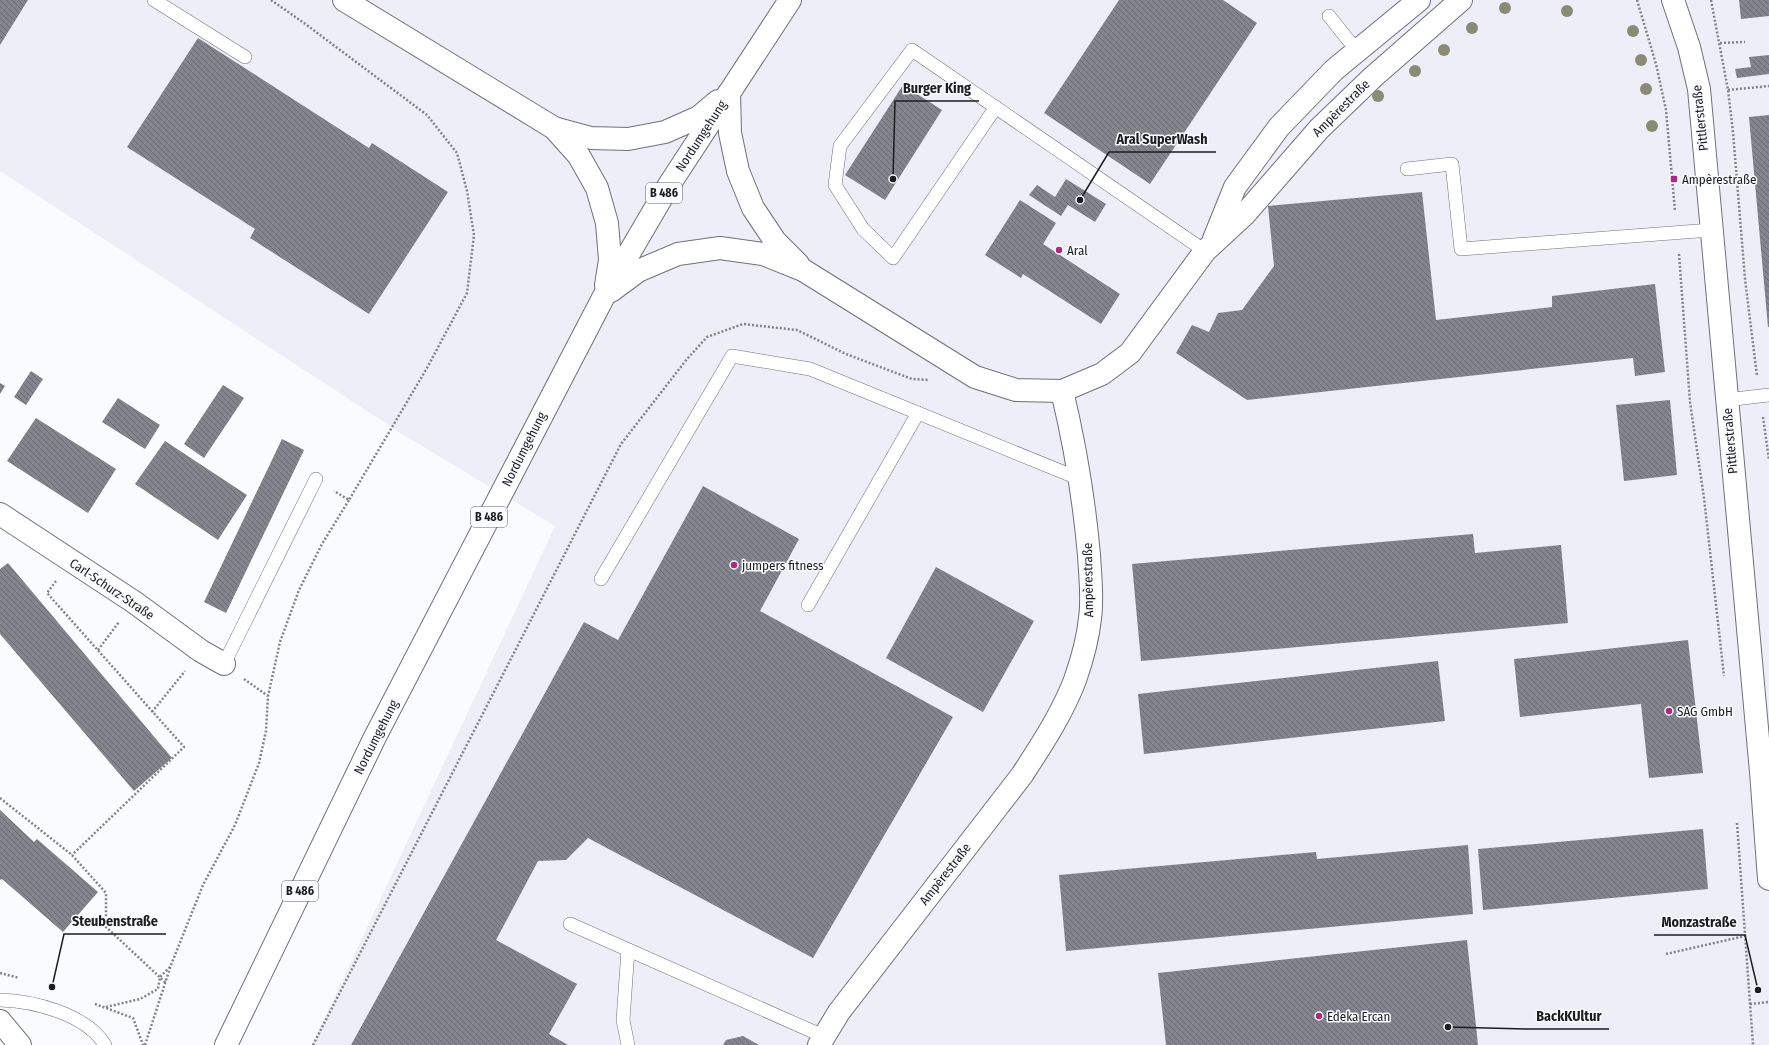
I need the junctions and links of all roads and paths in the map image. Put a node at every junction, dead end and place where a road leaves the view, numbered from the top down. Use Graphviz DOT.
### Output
graph roads {
  1 [pos="154,0"];
  2 [pos="271,0"];
  3 [pos="344,0"];
  4 [pos="790,0"];
  5 [pos="1419,0"];
  6 [pos="1461,0"];
  7 [pos="1637,0"];
  8 [pos="1711,0"];
  9 [pos="1672,2"];
  10 [pos="1329,16"];
  11 [pos="1745,42"];
  12 [pos="1720,43"];
  13 [pos="1359,49"];
  14 [pos="245,57"];
  15 [pos="1769,86"];
  16 [pos="1728,90"];
  17 [pos="729,93"];
  18 [pos="996,107"];
  19 [pos="554,128"];
  20 [pos="1407,169"];
  21 [pos="1232,227"];
  22 [pos="1711,230"];
  23 [pos="1677,233"];
  24 [pos="1208,248"];
  25 [pos="803,270"];
  26 [pos="604,296"];
  27 [pos="936,380"];
  28 [pos="1062,391"];
  29 [pos="1764,395"];
  30 [pos="1726,400"];
  31 [pos="918,413"];
  32 [pos="1769,460"];
  33 [pos="1080,479"];
  34 [pos="316,480"];
  35 [pos="349,500"];
  36 [pos="0,514"];
  37 [pos="601,579"];
  38 [pos="47,593"];
  39 [pos="134,602"];
  40 [pos="808,605"];
  41 [pos="98,650"];
  42 [pos="201,651"];
  43 [pos="224,664"];
  44 [pos="1724,678"];
  45 [pos="152,712"];
  46 [pos="0,798"];
  47 [pos="1737,822"];
  48 [pos="72,855"];
  49 [pos="1769,879"];
  50 [pos="570,924"];
  51 [pos="1745,936"];
  52 [pos="628,950"];
  53 [pos="1666,954"];
  54 [pos="171,965"];
  55 [pos="160,977"];
  56 [pos="166,983"];
  57 [pos="0,1000"];
  58 [pos="1769,1002"];
  59 [pos="1750,1004"];
  60 [pos="0,1021"];
  61 [pos="821,1041"];
  62 [pos="20,1045"];
  63 [pos="105,1045"];
  64 [pos="144,1045"];
  65 [pos="226,1045"];
  66 [pos="313,1045"];
  67 [pos="628,1045"];
  68 [pos="1754,1045"];
  1 -- 14 [label="lane"];
  2 -- 35 [label="path"];
  3 -- 19 [label="street"];
  4 -- 17 [label="street, Nordumgehung / B 486"];
  5 -- 13 [label="street, Ampèrestraße"];
  6 -- 21 [label="street, Ampèrestraße"];
  7 -- 23 [label="path"];
  8 -- 12 [label="path"];
  9 -- 22 [label="street, Pittlerstraße"];
  10 -- 13 [label="lane"];
  11 -- 12 [label="path"];
  12 -- 16 [label="path"];
  13 -- 21 [label="street, Ampèrestraße"];
  13 -- 24 [label="street, Ampèrestraße"];
  15 -- 16 [label="path"];
  16 -- 29 [label="path"];
  17 -- 19 [label="street"];
  17 -- 25 [label="street"];
  17 -- 26 [label="street, Nordumgehung / B 486"];
  18 -- 18 [label="lane"];
  18 -- 24 [label="lane"];
  19 -- 26 [label="street"];
  20 -- 23 [label="lane"];
  21 -- 24 [label="street, Ampèrestraße"];
  22 -- 23 [label="lane"];
  22 -- 30 [label="street, Pittlerstraße"];
  23 -- 44 [label="path"];
  24 -- 28 [label="street, Ampèrestraße"];
  25 -- 26 [label="street"];
  25 -- 28 [label="street"];
  26 -- 65 [label="street, Nordumgehung / B 486"];
  27 -- 66 [label="path"];
  28 -- 33 [label="street, Ampèrestraße"];
  29 -- 30 [label="lane"];
  29 -- 32 [label="path"];
  30 -- 49 [label="street, Pittlerstraße"];
  31 -- 33 [label="lane"];
  31 -- 37 [label="lane"];
  31 -- 40 [label="lane"];
  33 -- 61 [label="street, Ampèrestraße"];
  34 -- 35 [label="path"];
  34 -- 43 [label="lane"];
  35 -- 54 [label="path"];
  36 -- 39 [label="street, Carl-Schurz-Straße"];
  38 -- 41 [label="path"];
  39 -- 41 [label="path"];
  39 -- 42 [label="street, Carl-Schurz-Straße"];
  41 -- 45 [label="path"];
  42 -- 43 [label="street, Carl-Schurz-Straße"];
  42 -- 45 [label="path"];
  45 -- 48 [label="path"];
  46 -- 48 [label="path"];
  47 -- 51 [label="path"];
  48 -- 55 [label="path"];
  50 -- 52 [label="lane"];
  51 -- 53 [label="path"];
  51 -- 59 [label="path"];
  52 -- 61 [label="lane"];
  52 -- 67 [label="lane"];
  54 -- 55 [label="path"];
  54 -- 56 [label="path"];
  55 -- 56 [label="path"];
  55 -- 64 [label="path"];
  56 -- 64 [label="path"];
  57 -- 63 [label="lane"];
  58 -- 59 [label="path"];
  59 -- 68 [label="path"];
  60 -- 62 [label="street"];
}
